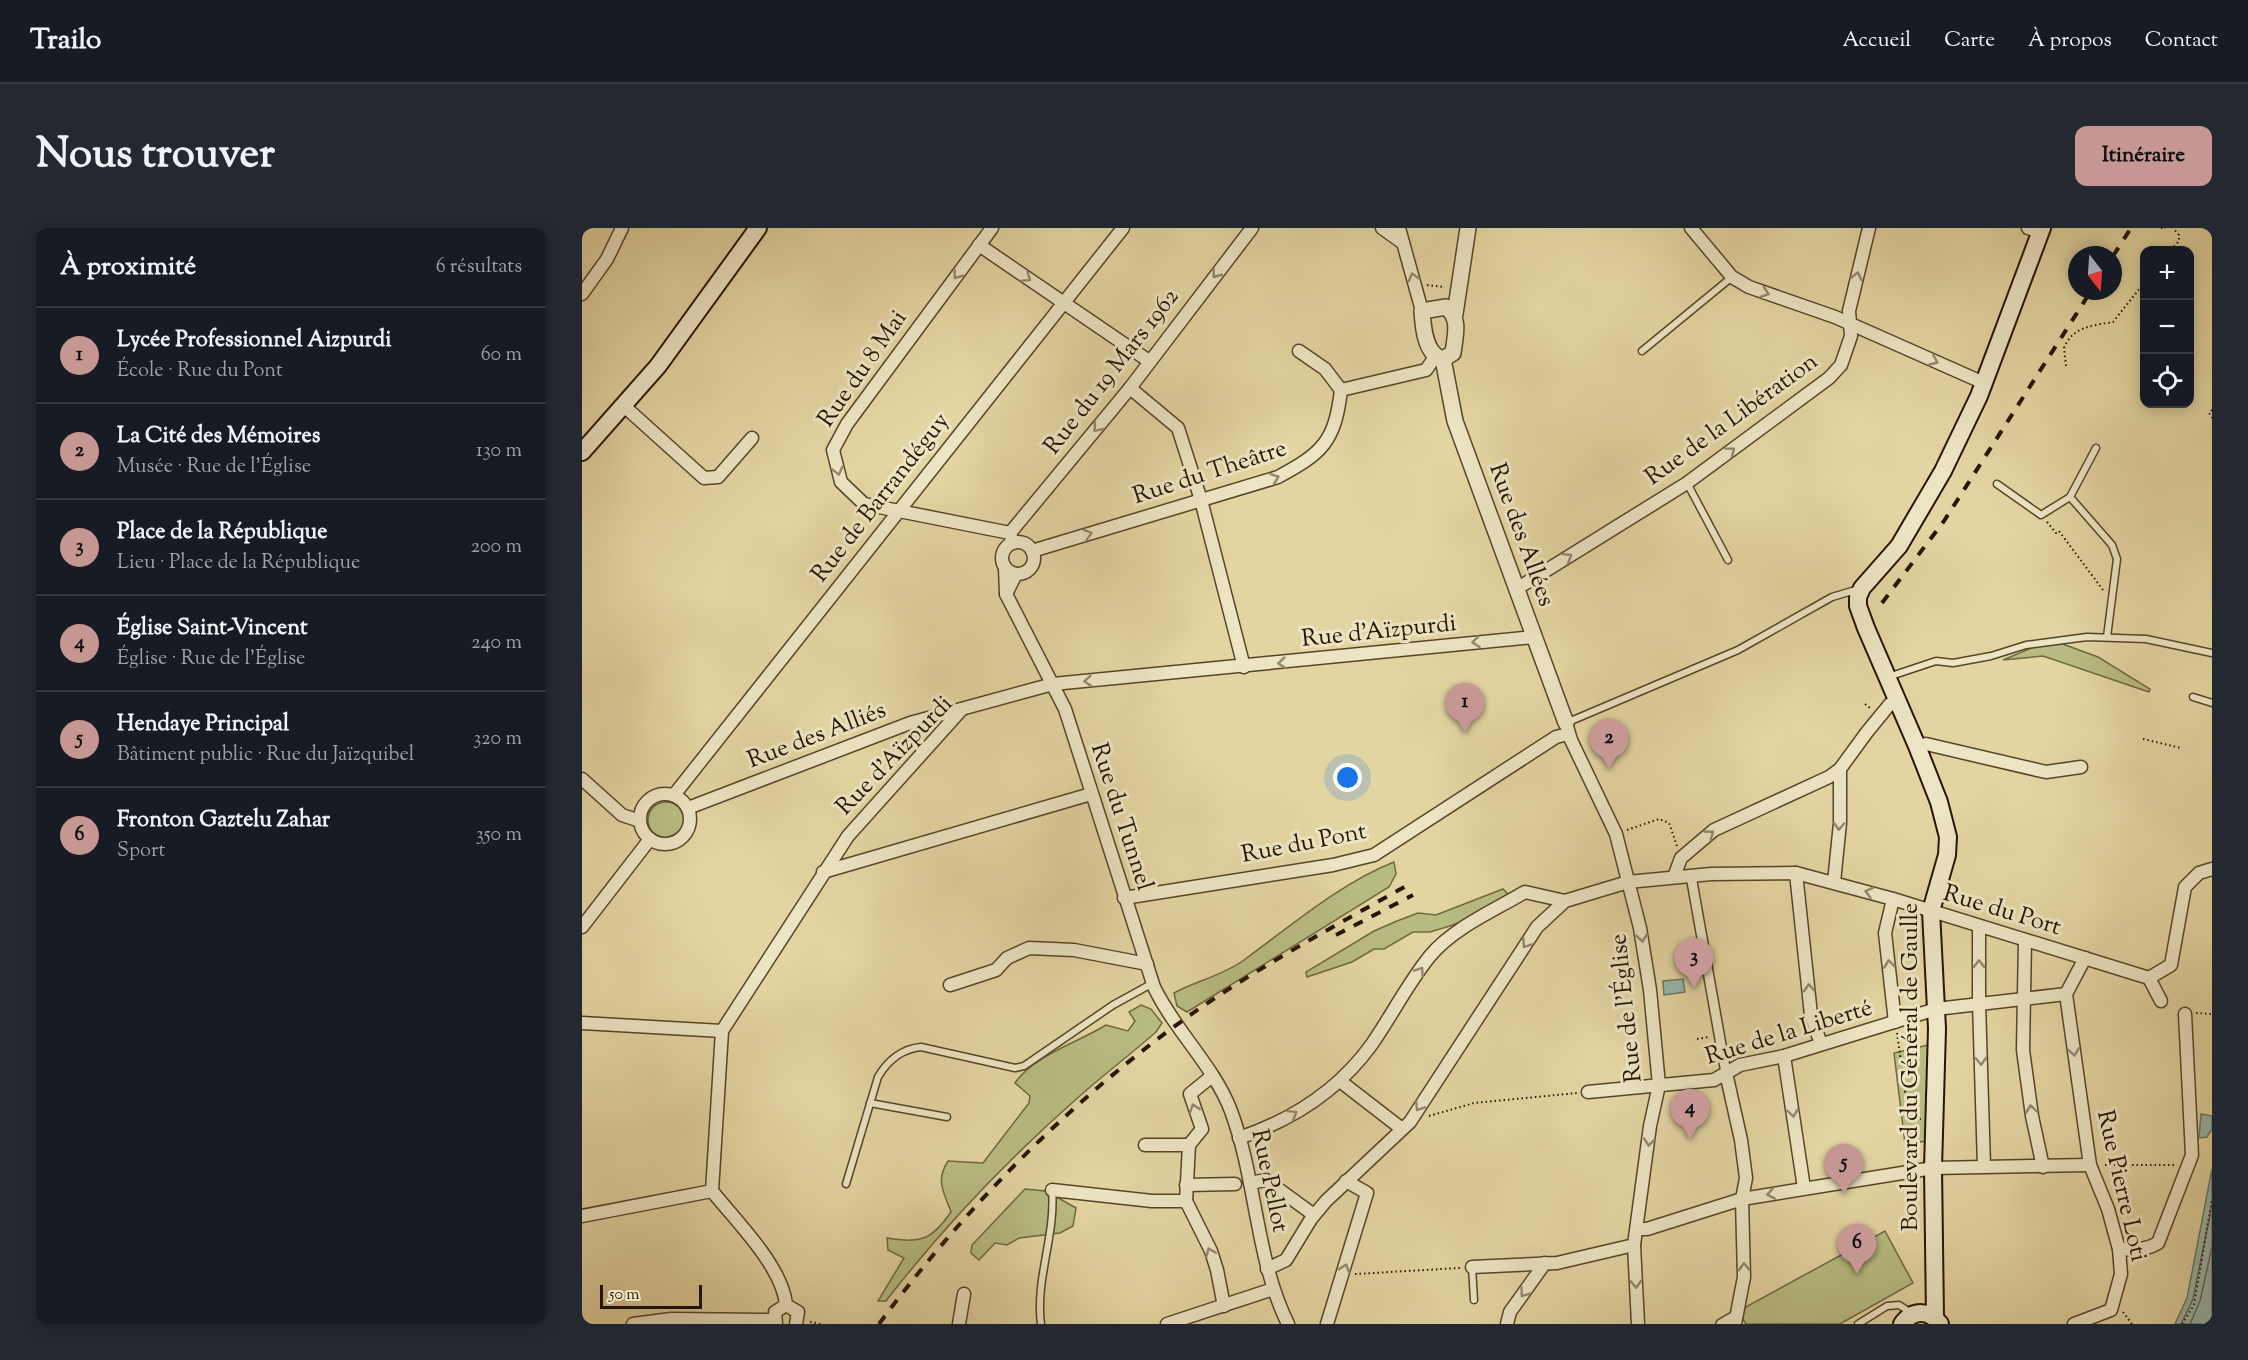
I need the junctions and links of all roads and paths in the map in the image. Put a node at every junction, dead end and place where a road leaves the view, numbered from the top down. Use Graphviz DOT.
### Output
graph roads {
  1 [pos="622,228"];
  2 [pos="758,228"];
  3 [pos="992,228"];
  4 [pos="1123,228"];
  5 [pos="1252,228"];
  6 [pos="1382,228"];
  7 [pos="1400,228"];
  8 [pos="1468,228"];
  9 [pos="1691,228"];
  10 [pos="1869,228"];
  11 [pos="2161,228"];
  12 [pos="2166,228"];
  13 [pos="2173,228"];
  14 [pos="2037,229"];
  15 [pos="1403,243"];
  16 [pos="979,245"];
  17 [pos="2175,246"];
  18 [pos="1732,277"];
  19 [pos="1416,288"];
  20 [pos="1458,289"];
  21 [pos="2140,289"];
  22 [pos="582,294"];
  23 [pos="1063,303"];
  24 [pos="1450,310"];
  25 [pos="1422,311"];
  26 [pos="1850,325"];
  27 [pos="1299,351"];
  28 [pos="1642,351"];
  29 [pos="1149,361"];
  30 [pos="1437,363"];
  31 [pos="2066,366"];
  32 [pos="1984,383"];
  33 [pos="1130,388"];
  34 [pos="1341,390"];
  35 [pos="624,406"];
  36 [pos="2212,410"];
  37 [pos="2212,418"];
  38 [pos="752,438"];
  39 [pos="2096,448"];
  40 [pos="582,452"];
  41 [pos="1687,483"];
  42 [pos="1997,484"];
  43 [pos="2070,497"];
  44 [pos="1201,500"];
  45 [pos="897,511"];
  46 [pos="2041,514"];
  47 [pos="1012,538"];
  48 [pos="1032,551"];
  49 [pos="1728,560"];
  50 [pos="1005,567"];
  51 [pos="1016,574"];
  52 [pos="1518,588"];
  53 [pos="1862,588"];
  54 [pos="1006,594"];
  55 [pos="2112,602"];
  56 [pos="1534,637"];
  57 [pos="2107,637"];
  58 [pos="2212,653"];
  59 [pos="1244,667"];
  60 [pos="1888,677"];
  61 [pos="1053,684"];
  62 [pos="2193,697"];
  63 [pos="1898,700"];
  64 [pos="2212,703"];
  65 [pos="1865,704"];
  66 [pos="963,709"];
  67 [pos="1872,710"];
  68 [pos="1567,728"];
  69 [pos="2143,739"];
  70 [pos="1917,746"];
  71 [pos="2181,748"];
  72 [pos="2081,767"];
  73 [pos="1840,769"];
  74 [pos="582,779"];
  75 [pos="1091,794"];
  76 [pos="674,795"];
  77 [pos="688,808"];
  78 [pos="640,821"];
  79 [pos="1616,834"];
  80 [pos="650,839"];
  81 [pos="1681,858"];
  82 [pos="2212,869"];
  83 [pos="823,872"];
  84 [pos="1796,873"];
  85 [pos="1691,876"];
  86 [pos="1674,877"];
  87 [pos="1628,882"];
  88 [pos="1834,882"];
  89 [pos="1124,898"];
  90 [pos="1893,898"];
  91 [pos="1565,901"];
  92 [pos="1931,911"];
  93 [pos="1979,926"];
  94 [pos="582,927"];
  95 [pos="2025,940"];
  96 [pos="2085,958"];
  97 [pos="1147,964"];
  98 [pos="2149,978"];
  99 [pos="1153,983"];
  100 [pos="950,985"];
  101 [pos="2066,994"];
  102 [pos="2023,998"];
  103 [pos="2161,1001"];
  104 [pos="1979,1003"];
  105 [pos="1936,1009"];
  106 [pos="2185,1014"];
  107 [pos="2202,1014"];
  108 [pos="2212,1014"];
  109 [pos="1895,1022"];
  110 [pos="582,1023"];
  111 [pos="722,1031"];
  112 [pos="1703,1038"];
  113 [pos="1697,1039"];
  114 [pos="1821,1044"];
  115 [pos="1196,1053"];
  116 [pos="1784,1056"];
  117 [pos="1726,1073"];
  118 [pos="1212,1076"];
  119 [pos="1340,1081"];
  120 [pos="1659,1085"];
  121 [pos="1588,1092"];
  122 [pos="870,1103"];
  123 [pos="947,1117"];
  124 [pos="1934,1117"];
  125 [pos="1406,1125"];
  126 [pos="1239,1137"];
  127 [pos="1145,1145"];
  128 [pos="1189,1145"];
  129 [pos="2090,1165"];
  130 [pos="2189,1165"];
  131 [pos="1984,1166"];
  132 [pos="2043,1167"];
  133 [pos="1933,1168"];
  134 [pos="1346,1181"];
  135 [pos="846,1184"];
  136 [pos="1235,1184"];
  137 [pos="1250,1184"];
  138 [pos="1186,1185"];
  139 [pos="1804,1188"];
  140 [pos="1052,1190"];
  141 [pos="712,1191"];
  142 [pos="1742,1199"];
  143 [pos="2212,1199"];
  144 [pos="1186,1201"];
  145 [pos="1314,1215"];
  146 [pos="582,1216"];
  147 [pos="1637,1229"];
  148 [pos="1634,1245"];
  149 [pos="2119,1249"];
  150 [pos="1545,1263"];
  151 [pos="1472,1267"];
  152 [pos="1267,1269"];
  153 [pos="1343,1272"];
  154 [pos="1273,1289"];
  155 [pos="964,1294"];
  156 [pos="1474,1300"];
  157 [pos="786,1305"];
  158 [pos="1224,1306"];
  159 [pos="1922,1318"];
  160 [pos="1205,1319"];
  161 [pos="1735,1320"];
  162 [pos="775,1322"];
  163 [pos="633,1324"];
  164 [pos="796,1324"];
  165 [pos="959,1324"];
  166 [pos="1041,1324"];
  167 [pos="1167,1324"];
  168 [pos="1288,1324"];
  169 [pos="1327,1324"];
  170 [pos="1507,1324"];
  171 [pos="1638,1324"];
  172 [pos="1721,1324"];
  173 [pos="1858,1324"];
  174 [pos="2074,1324"];
  175 [pos="2182,1324"];
  1 -- 22 [label="street"];
  2 -- 35 [label="main road"];
  3 -- 16 [label="street, Rue du 8 Mai"];
  4 -- 23 [label="street, Rue de Barrandéguy"];
  5 -- 29 [label="street, Rue du 19 Mars 1962, one-way"];
  6 -- 15 [label="street"];
  7 -- 15 [label="street"];
  8 -- 20 [label="street"];
  9 -- 18 [label="street"];
  26 -- 10 [label="street, Rue de la Libération, one-way"];
  11 -- 12 [label="path"];
  13 -- 17 [label="path"];
  14 -- 32 [label="main road"];
  19 -- 15 [label="street, one-way"];
  16 -- 23 [label="street, one-way"];
  16 -- 45 [label="street, Rue du 8 Mai, one-way"];
  18 -- 26 [label="street, one-way"];
  18 -- 28 [label="lane"];
  19 -- 20 [label="path"];
  19 -- 25 [label="street"];
  20 -- 24 [label="street"];
  21 -- 31 [label="path"];
  23 -- 29 [label="street"];
  23 -- 45 [label="street, Rue de Barrandéguy"];
  24 -- 25 [label="street"];
  24 -- 30 [label="street"];
  25 -- 30 [label="street, Rue des Allées"];
  26 -- 32 [label="street, one-way"];
  41 -- 26 [label="street, Rue de la Libération, one-way"];
  27 -- 34 [label="street"];
  29 -- 33 [label="street, Rue du 19 Mars 1962"];
  30 -- 34 [label="street"];
  30 -- 52 [label="street, Rue des Allées"];
  32 -- 53 [label="main road"];
  33 -- 44 [label="street"];
  33 -- 47 [label="street, Rue du 19 Mars 1962, one-way"];
  44 -- 34 [label="street, Rue du Theâtre, one-way"];
  35 -- 38 [label="street"];
  35 -- 40 [label="main road"];
  36 -- 37 [label="path"];
  39 -- 43 [label="lane"];
  41 -- 49 [label="lane"];
  52 -- 41 [label="street, Rue de la Libération, one-way"];
  42 -- 46 [label="lane"];
  43 -- 46 [label="lane"];
  43 -- 55 [label="lane"];
  48 -- 44 [label="street, Rue du Theâtre, one-way"];
  44 -- 59 [label="street"];
  45 -- 47 [label="street, Rue du 8 Mai"];
  45 -- 76 [label="street, Rue de Barrandéguy"];
  46 -- 55 [label="path"];
  47 -- 48 [label="street"];
  47 -- 50 [label="street"];
  48 -- 51 [label="street"];
  50 -- 51 [label="street"];
  50 -- 54 [label="street"];
  51 -- 54 [label="street"];
  52 -- 56 [label="street, Rue des Allées"];
  53 -- 60 [label="main road, Boulevard du Général de Gaulle"];
  53 -- 68 [label="lane"];
  54 -- 61 [label="street"];
  55 -- 57 [label="lane"];
  56 -- 59 [label="street, Rue d'Aïzpurdi, one-way"];
  56 -- 68 [label="street, Rue des Allées"];
  57 -- 58 [label="lane"];
  57 -- 60 [label="lane"];
  59 -- 61 [label="street, Rue d'Aïzpurdi, one-way"];
  60 -- 63 [label="main road, Boulevard du Général de Gaulle"];
  61 -- 66 [label="street, Rue d'Aïzpurdi"];
  61 -- 75 [label="street, Rue du Tunnel"];
  62 -- 64 [label="lane"];
  63 -- 70 [label="main road, Boulevard du Général de Gaulle"];
  63 -- 73 [label="street"];
  65 -- 67 [label="path"];
  66 -- 77 [label="street, Rue des Alliés"];
  66 -- 83 [label="street, Rue d'Aïzpurdi"];
  68 -- 79 [label="street, Rue de l'Église"];
  68 -- 89 [label="street, Rue du Pont"];
  69 -- 71 [label="path"];
  70 -- 72 [label="street"];
  70 -- 92 [label="main road, Boulevard du Général de Gaulle"];
  81 -- 73 [label="street, one-way"];
  73 -- 88 [label="street, one-way"];
  74 -- 78 [label="street"];
  75 -- 83 [label="street"];
  75 -- 89 [label="street, Rue du Tunnel"];
  76 -- 77 [label="street"];
  76 -- 78 [label="street"];
  77 -- 80 [label="street"];
  78 -- 80 [label="street"];
  79 -- 81 [label="path"];
  79 -- 87 [label="street, Rue de l'Église"];
  80 -- 94 [label="street"];
  81 -- 86 [label="street"];
  82 -- 98 [label="street"];
  83 -- 111 [label="street, Rue d'Aïzpurdi"];
  84 -- 85 [label="street, Rue du Port"];
  84 -- 88 [label="street, Rue du Port"];
  114 -- 84 [label="street, one-way"];
  85 -- 86 [label="street, Rue du Port"];
  85 -- 117 [label="street"];
  86 -- 87 [label="street, Rue du Port"];
  87 -- 91 [label="street, Rue du Port"];
  87 -- 120 [label="street, Rue de l'Église, one-way"];
  90 -- 88 [label="street, Rue du Port, one-way"];
  89 -- 97 [label="street, Rue du Tunnel"];
  90 -- 92 [label="street, Rue du Port"];
  109 -- 90 [label="street, one-way"];
  119 -- 91 [label="street, one-way"];
  91 -- 125 [label="street, one-way"];
  92 -- 93 [label="street, Rue du Port"];
  92 -- 105 [label="main road, Boulevard du Général de Gaulle"];
  93 -- 95 [label="street, Rue du Port"];
  104 -- 93 [label="street, one-way"];
  95 -- 96 [label="street, Rue du Port"];
  95 -- 102 [label="street"];
  96 -- 98 [label="street, Rue du Port"];
  96 -- 101 [label="street"];
  97 -- 99 [label="street, Rue du Tunnel"];
  97 -- 100 [label="street"];
  98 -- 103 [label="street"];
  99 -- 115 [label="street, Rue du Tunnel"];
  99 -- 122 [label="lane"];
  101 -- 102 [label="street, Rue de la Liberté"];
  101 -- 129 [label="street, Rue Pierre Loti, one-way"];
  102 -- 104 [label="street, Rue de la Liberté"];
  132 -- 102 [label="street, one-way"];
  104 -- 105 [label="street, Rue de la Liberté"];
  104 -- 131 [label="street, one-way"];
  105 -- 109 [label="street, Rue de la Liberté"];
  105 -- 124 [label="main road, Boulevard du Général de Gaulle"];
  106 -- 130 [label="street"];
  107 -- 108 [label="path"];
  109 -- 114 [label="street, Rue de la Liberté"];
  109 -- 124 [label="path"];
  110 -- 111 [label="street"];
  111 -- 141 [label="street, Rue d'Aïzpurdi"];
  112 -- 113 [label="path"];
  114 -- 116 [label="street, Rue de la Liberté"];
  115 -- 118 [label="street, Rue Pellot"];
  116 -- 117 [label="street, Rue de la Liberté"];
  116 -- 139 [label="street, one-way"];
  117 -- 120 [label="street, Rue de la Liberté"];
  117 -- 142 [label="street"];
  118 -- 126 [label="street, Rue Pellot"];
  128 -- 118 [label="street, one-way"];
  119 -- 125 [label="street"];
  126 -- 119 [label="street, one-way"];
  120 -- 121 [label="street, Rue de la Liberté"];
  120 -- 147 [label="street, Rue de l'Église, one-way"];
  121 -- 125 [label="path"];
  122 -- 123 [label="lane"];
  122 -- 135 [label="lane"];
  124 -- 133 [label="main road, Boulevard du Général de Gaulle"];
  125 -- 134 [label="street"];
  126 -- 137 [label="street, Rue Pellot"];
  127 -- 128 [label="street"];
  128 -- 138 [label="street"];
  129 -- 130 [label="path"];
  129 -- 132 [label="street"];
  129 -- 149 [label="street, Rue Pierre Loti"];
  130 -- 149 [label="street"];
  131 -- 132 [label="street"];
  131 -- 133 [label="street"];
  133 -- 139 [label="street"];
  133 -- 159 [label="main road, Boulevard du Général de Gaulle"];
  134 -- 145 [label="street"];
  153 -- 134 [label="street, one-way"];
  136 -- 138 [label="street"];
  137 -- 145 [label="street"];
  137 -- 152 [label="street, Rue Pellot"];
  138 -- 144 [label="street"];
  139 -- 142 [label="street, one-way"];
  140 -- 144 [label="street"];
  140 -- 166 [label="lane"];
  141 -- 146 [label="street"];
  141 -- 157 [label="street"];
  142 -- 147 [label="street"];
  161 -- 142 [label="street, one-way"];
  143 -- 175 [label="path"];
  158 -- 144 [label="street, one-way"];
  145 -- 152 [label="street"];
  147 -- 148 [label="street, Rue de l'Église"];
  148 -- 150 [label="street"];
  148 -- 171 [label="street, Rue de l'Église, one-way"];
  149 -- 174 [label="street, Rue Pierre Loti"];
  150 -- 151 [label="street"];
  150 -- 170 [label="street, one-way"];
  151 -- 153 [label="path"];
  151 -- 156 [label="lane"];
  152 -- 154 [label="street, Rue Pellot"];
  153 -- 169 [label="street"];
  154 -- 158 [label="street"];
  154 -- 168 [label="street, Rue Pellot"];
  155 -- 165 [label="street"];
  157 -- 162 [label="street"];
  157 -- 164 [label="street"];
  158 -- 160 [label="street"];
  159 -- 173 [label="lane"];
  160 -- 167 [label="street"];
  161 -- 172 [label="street"];
  162 -- 163 [label="street"];
}
